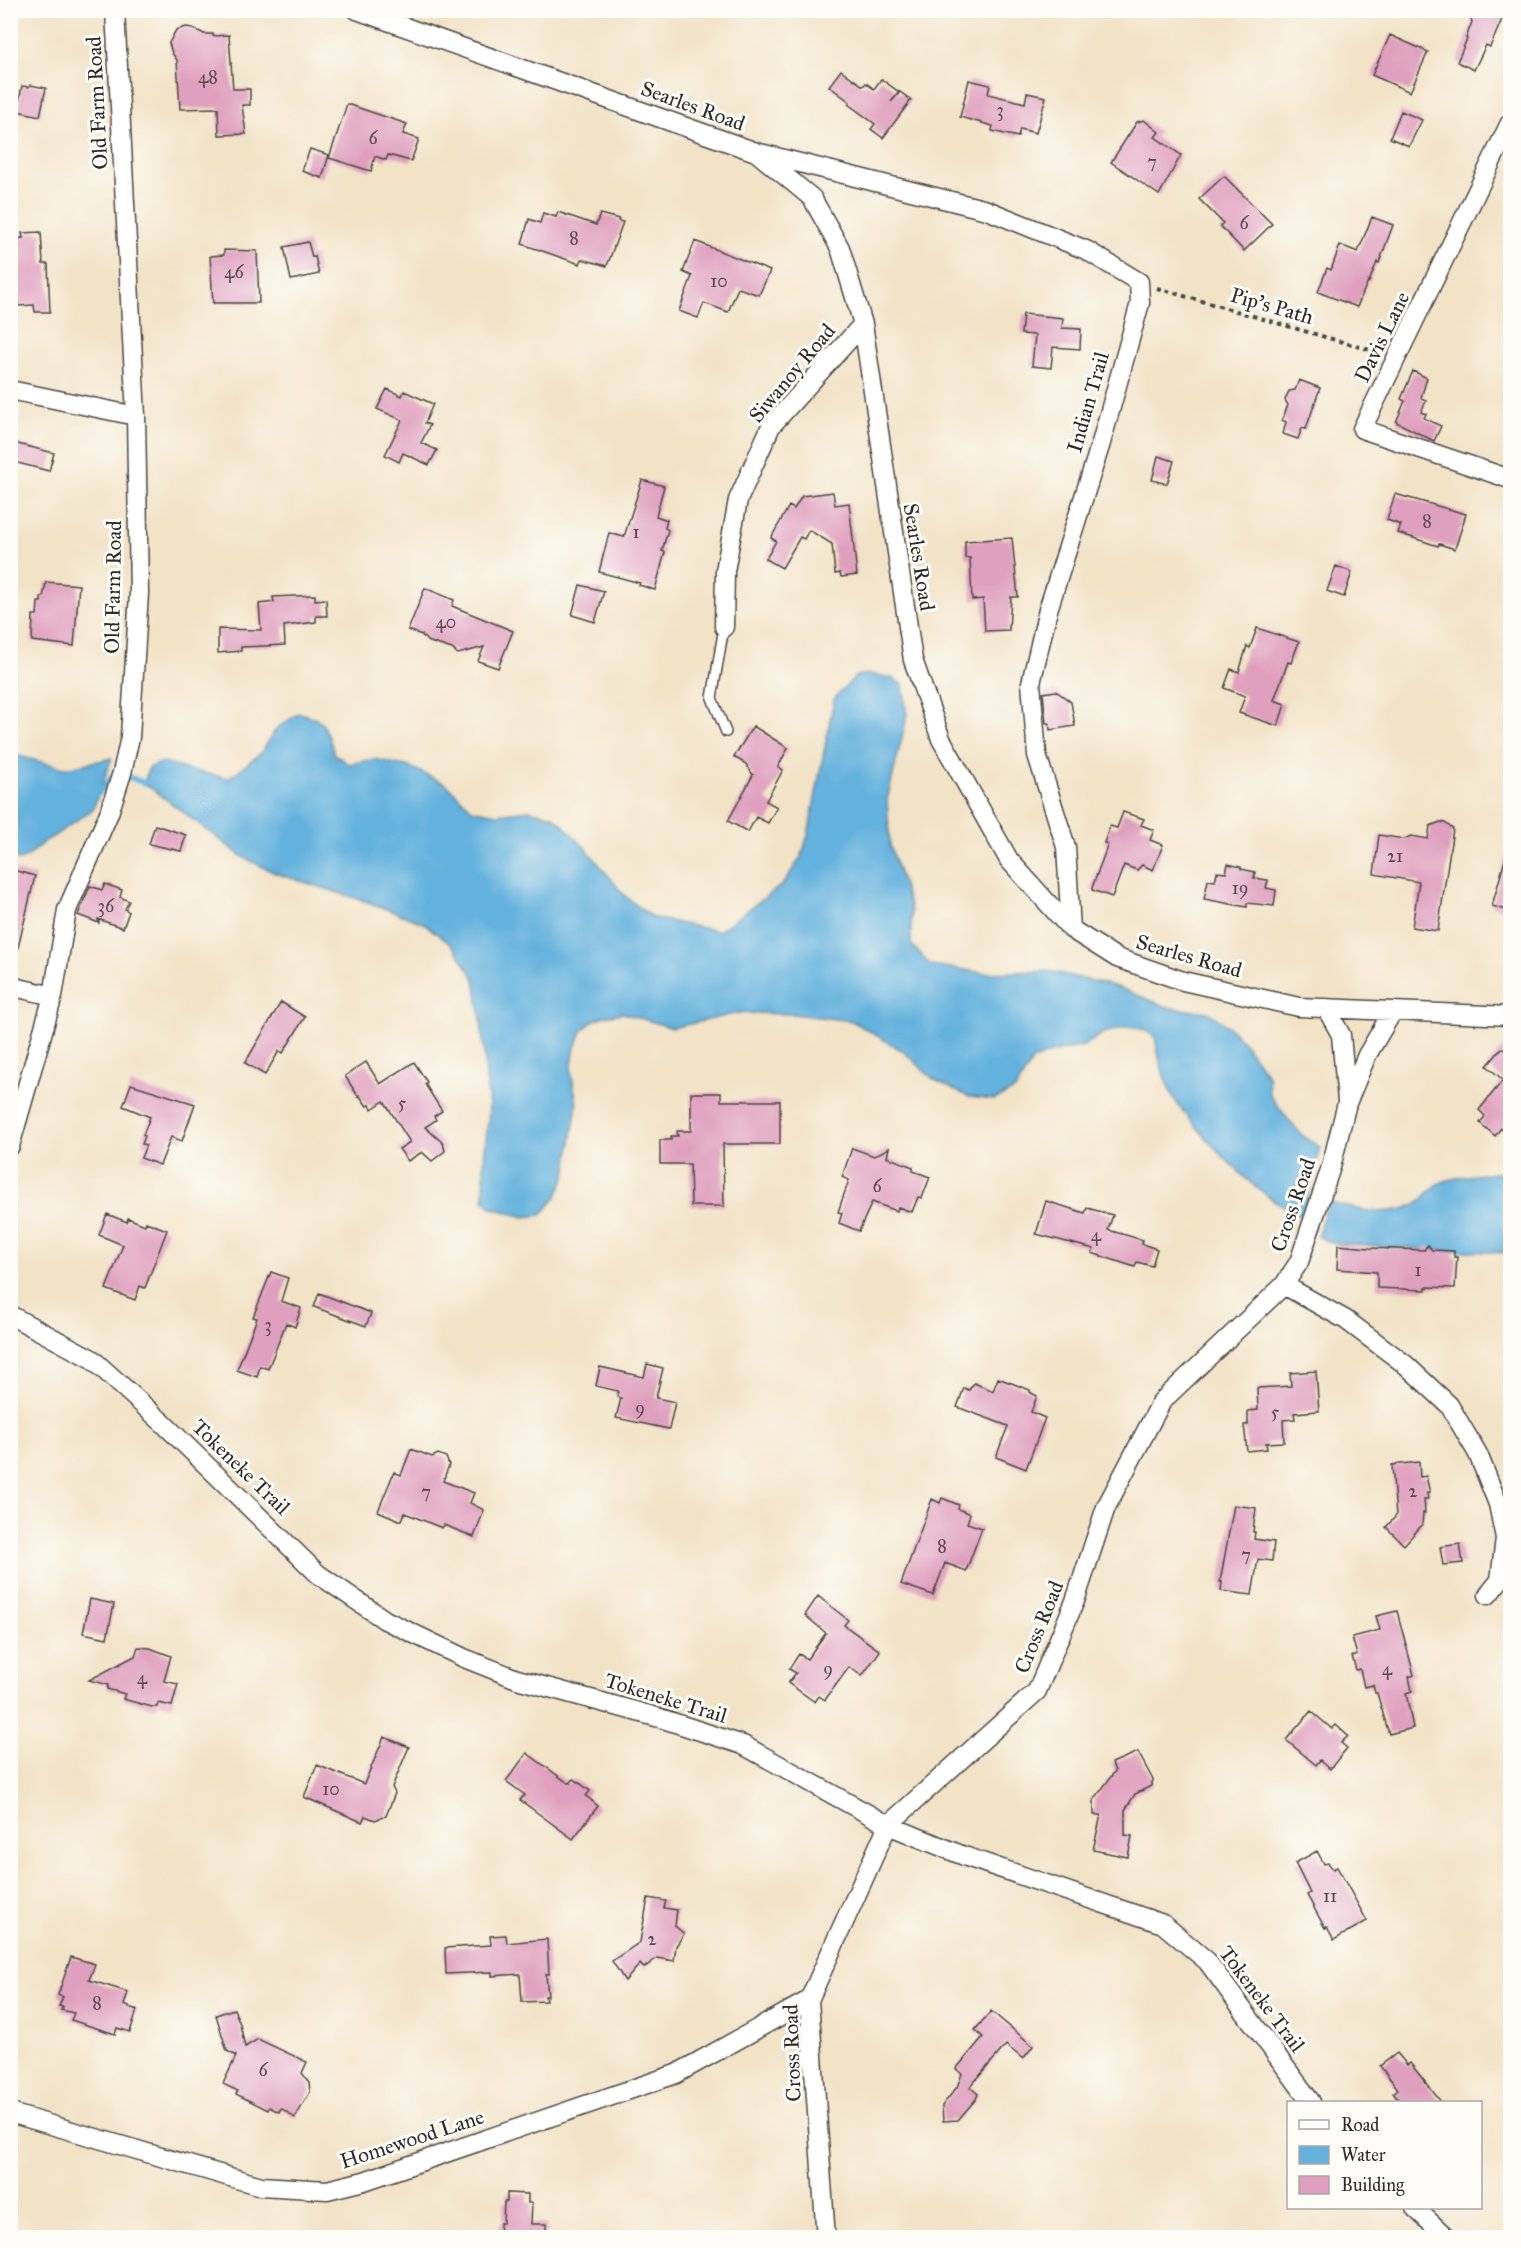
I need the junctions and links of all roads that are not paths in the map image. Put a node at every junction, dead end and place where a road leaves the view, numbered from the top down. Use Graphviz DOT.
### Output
graph roads {
  1 [pos="115,10"];
  2 [pos="357,10"];
  3 [pos="1510,123"];
  4 [pos="756,152"];
  5 [pos="863,324"];
  6 [pos="10,390"];
  7 [pos="136,416"];
  8 [pos="1510,479"];
  9 [pos="724,627"];
  10 [pos="726,732"];
  11 [pos="1071,929"];
  12 [pos="10,986"];
  13 [pos="53,996"];
  14 [pos="1326,1008"];
  15 [pos="1393,1011"];
  16 [pos="1510,1016"];
  17 [pos="1347,1103"];
  18 [pos="10,1146"];
  19 [pos="1284,1285"];
  20 [pos="10,1315"];
  21 [pos="1488,1595"];
  22 [pos="888,1825"];
  23 [pos="809,2000"];
  24 [pos="1310,2101"];
  25 [pos="10,2113"];
  26 [pos="1416,2209"];
  27 [pos="826,2238"];
  28 [pos="1447,2238"];
  1 -- 7 [label="street, Old Farm Road"];
  2 -- 4 [label="street, Searles Road"];
  3 -- 8 [label="street, Davis Lane"];
  4 -- 5 [label="street, Searles Road"];
  4 -- 11 [label="street, Indian Trail"];
  5 -- 9 [label="street, Siwanoy Road"];
  5 -- 11 [label="street, Searles Road"];
  6 -- 7 [label="street"];
  7 -- 13 [label="street, Old Farm Road"];
  9 -- 10 [label="lane"];
  11 -- 14 [label="street, Searles Road"];
  12 -- 13 [label="street"];
  13 -- 18 [label="street, Old Farm Road"];
  14 -- 15 [label="street, Searles Road"];
  14 -- 17 [label="street, Cross Road"];
  15 -- 16 [label="street, Searles Road"];
  15 -- 17 [label="street, Cross Road"];
  17 -- 19 [label="street, Cross Road"];
  19 -- 21 [label="street"];
  19 -- 22 [label="street, Cross Road"];
  20 -- 22 [label="street, Tokeneke Trail"];
  22 -- 23 [label="street, Cross Road"];
  22 -- 24 [label="street, Tokeneke Trail"];
  23 -- 25 [label="street, Homewood Lane"];
  23 -- 27 [label="street, Cross Road"];
  26 -- 28 [label="street"];
}
